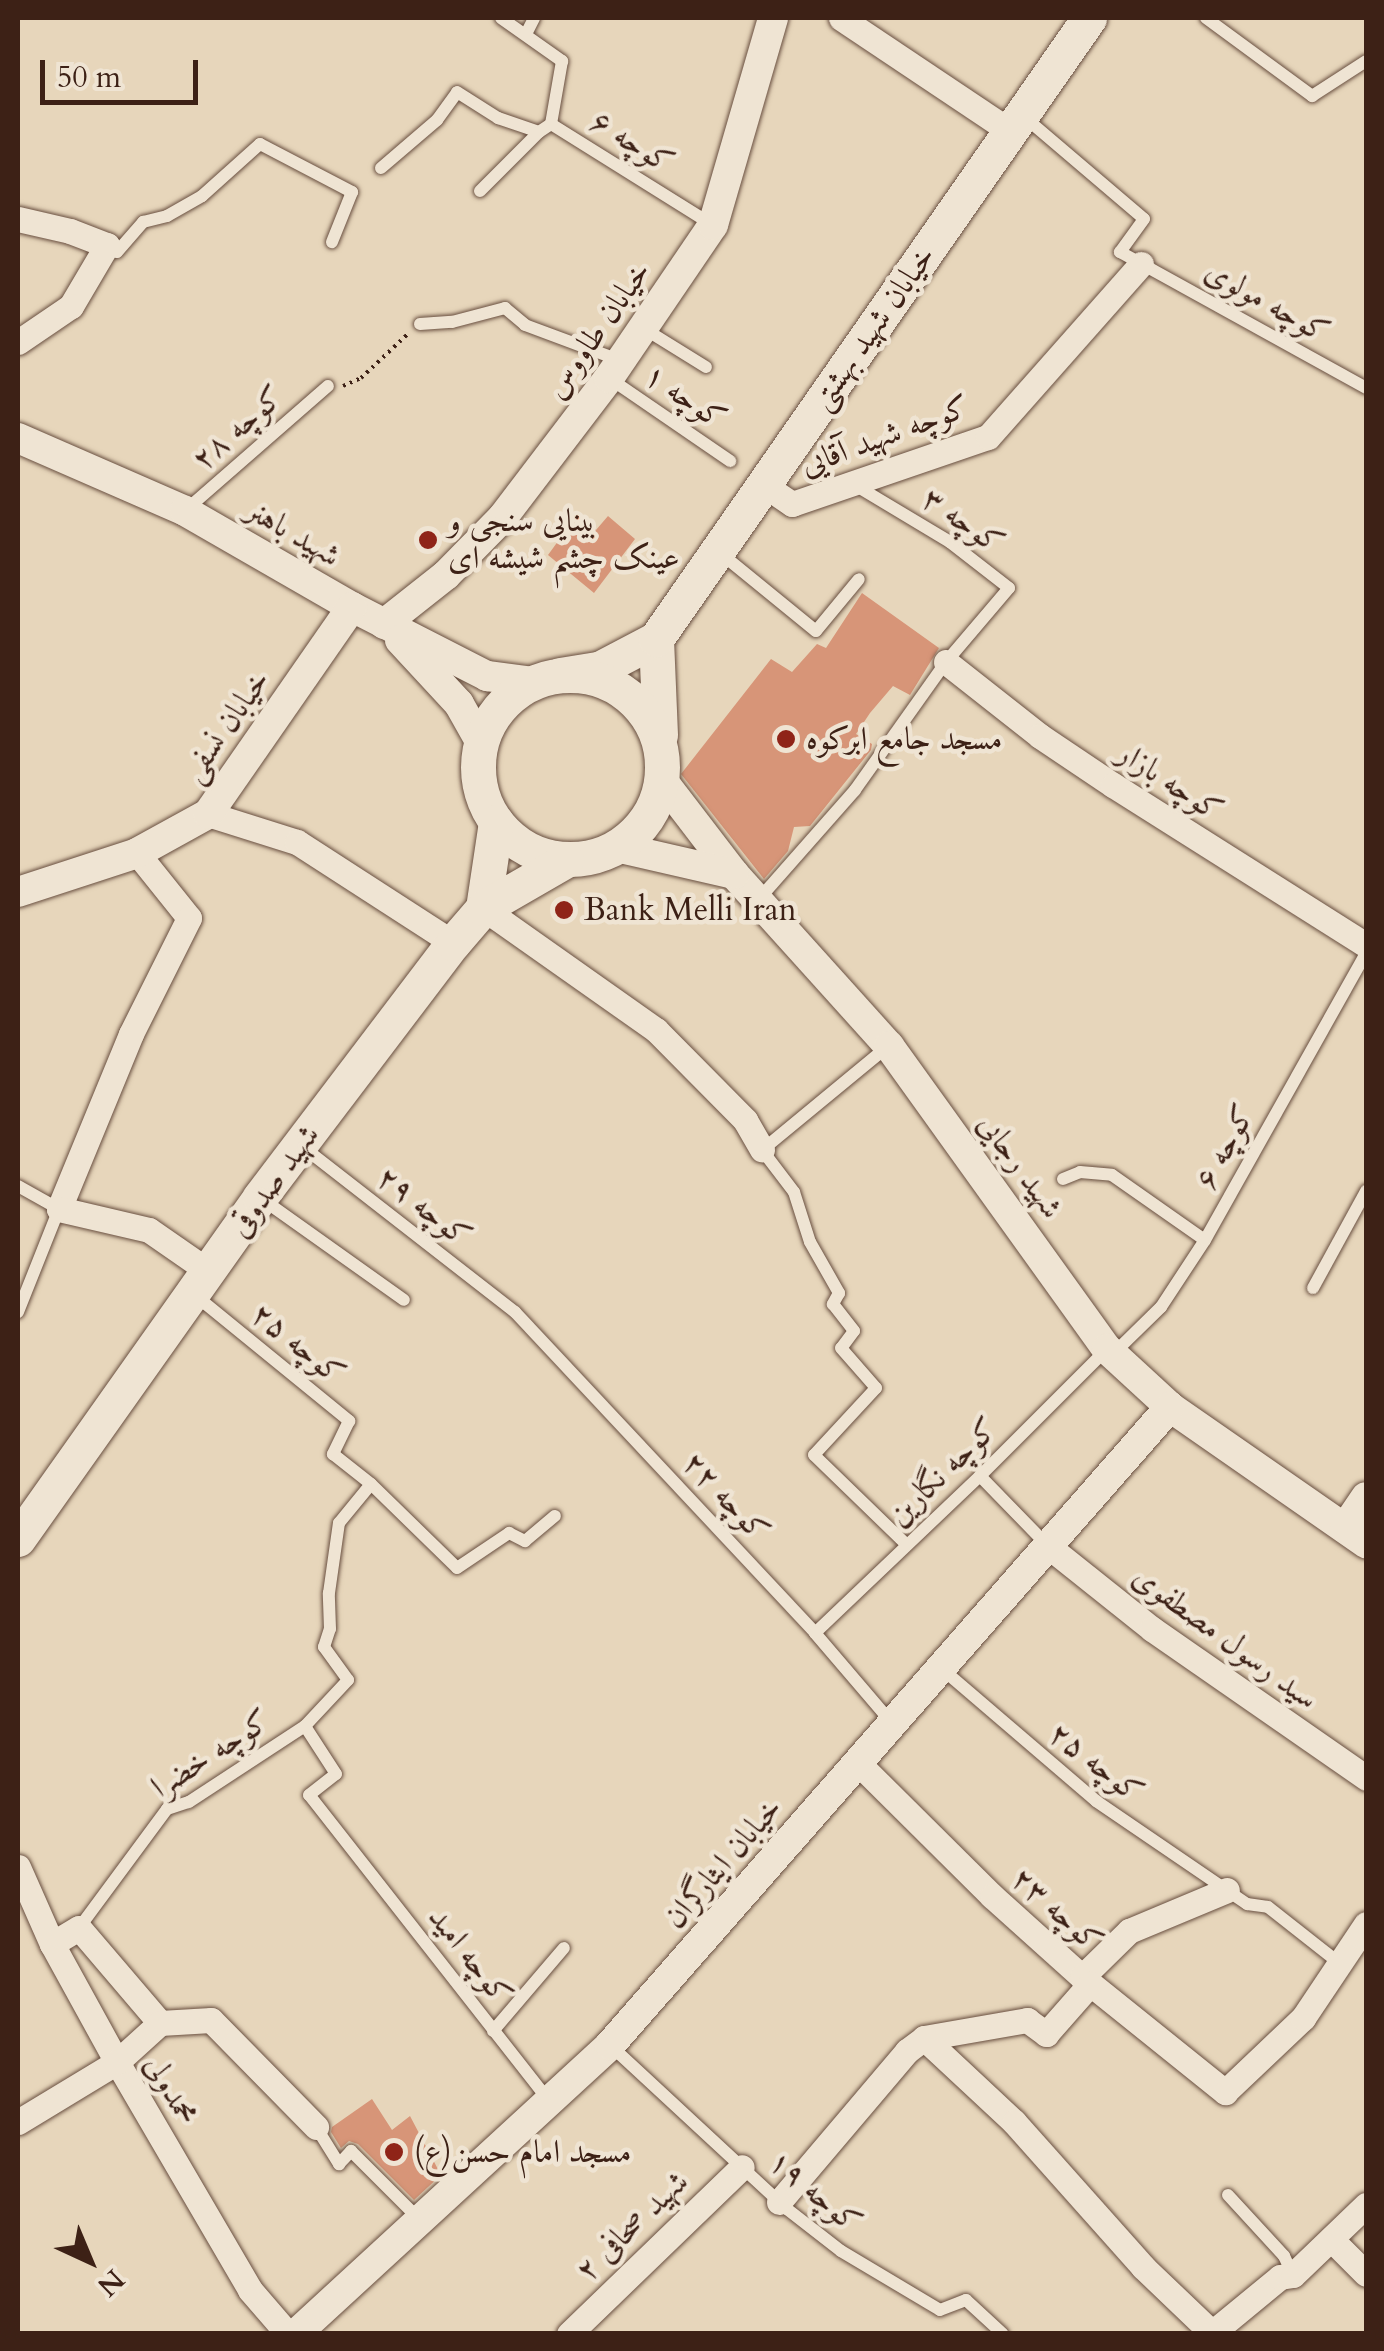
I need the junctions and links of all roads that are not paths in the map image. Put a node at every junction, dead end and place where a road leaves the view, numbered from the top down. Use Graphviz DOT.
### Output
graph roads {
  1 [pos="501,18"];
  2 [pos="534,18"];
  3 [pos="773,18"];
  4 [pos="841,18"];
  5 [pos="1090,18"];
  6 [pos="1206,18"];
  7 [pos="526,34"];
  8 [pos="1366,61"];
  9 [pos="1016,123"];
  10 [pos="545,128"];
  11 [pos="381,168"];
  12 [pos="480,190"];
  13 [pos="18,220"];
  14 [pos="713,225"];
  15 [pos="332,242"];
  16 [pos="108,245"];
  17 [pos="1141,264"];
  18 [pos="420,324"];
  19 [pos="643,328"];
  20 [pos="18,342"];
  21 [pos="706,368"];
  22 [pos="615,370"];
  23 [pos="1365,385"];
  24 [pos="328,386"];
  25 [pos="18,438"];
  26 [pos="730,461"];
  27 [pos="852,484"];
  28 [pos="764,485"];
  29 [pos="185,511"];
  30 [pos="718,551"];
  31 [pos="859,579"];
  32 [pos="352,607"];
  33 [pos="384,624"];
  34 [pos="656,639"];
  35 [pos="946,662"];
  36 [pos="547,679"];
  37 [pos="481,743"];
  38 [pos="662,765"];
  39 [pos="208,814"];
  40 [pos="496,822"];
  41 [pos="616,847"];
  42 [pos="137,853"];
  43 [pos="566,860"];
  44 [pos="734,874"];
  45 [pos="18,892"];
  46 [pos="759,899"];
  47 [pos="483,908"];
  48 [pos="453,943"];
  49 [pos="1366,945"];
  50 [pos="1366,953"];
  51 [pos="889,1046"];
  52 [pos="300,1145"];
  53 [pos="762,1150"];
  54 [pos="1063,1179"];
  55 [pos="18,1186"];
  56 [pos="1366,1191"];
  57 [pos="260,1197"];
  58 [pos="60,1209"];
  59 [pos="1205,1240"];
  60 [pos="200,1282"];
  61 [pos="1312,1288"];
  62 [pos="404,1300"];
  63 [pos="18,1312"];
  64 [pos="515,1312"];
  65 [pos="1110,1351"];
  66 [pos="1170,1406"];
  67 [pos="980,1476"];
  68 [pos="371,1484"];
  69 [pos="1366,1496"];
  70 [pos="555,1516"];
  71 [pos="1356,1536"];
  72 [pos="18,1539"];
  73 [pos="907,1546"];
  74 [pos="1048,1546"];
  75 [pos="814,1632"];
  76 [pos="941,1668"];
  77 [pos="892,1724"];
  78 [pos="305,1726"];
  79 [pos="858,1763"];
  80 [pos="1366,1778"];
  81 [pos="18,1867"];
  82 [pos="1227,1890"];
  83 [pos="1366,1924"];
  84 [pos="79,1928"];
  85 [pos="52,1944"];
  86 [pos="564,1948"];
  87 [pos="1338,1962"];
  88 [pos="1086,1980"];
  89 [pos="160,2023"];
  90 [pos="492,2031"];
  91 [pos="924,2038"];
  92 [pos="610,2045"];
  93 [pos="117,2062"];
  94 [pos="550,2102"];
  95 [pos="18,2122"];
  96 [pos="316,2127"];
  97 [pos="742,2167"];
  98 [pos="1228,2195"];
  99 [pos="779,2202"];
  100 [pos="1366,2204"];
  101 [pos="420,2220"];
  102 [pos="1331,2239"];
  103 [pos="1366,2274"];
  104 [pos="1293,2275"];
  105 [pos="288,2334"];
  106 [pos="296,2334"];
  107 [pos="569,2334"];
  108 [pos="1003,2334"];
  1 -- 7 [label="lane"];
  2 -- 7 [label="lane"];
  3 -- 14 [label="street, خیابان طاووس"];
  4 -- 9 [label="street"];
  5 -- 9 [label="main road, خیابان شهید بهشتی"];
  6 -- 8 [label="lane"];
  7 -- 10 [label="lane"];
  9 -- 17 [label="lane"];
  9 -- 28 [label="main road, خیابان شهید بهشتی"];
  10 -- 11 [label="lane, کوچه ۶"];
  10 -- 12 [label="lane"];
  10 -- 14 [label="lane, کوچه ۶"];
  13 -- 16 [label="street"];
  14 -- 19 [label="street, خیابان طاووس"];
  15 -- 16 [label="lane"];
  16 -- 20 [label="street"];
  17 -- 23 [label="lane, کوچه مولوی"];
  17 -- 27 [label="street, کوچه شهید آقایی"];
  18 -- 22 [label="lane, کوچه ۱"];
  19 -- 21 [label="lane"];
  19 -- 22 [label="street, خیابان طاووس"];
  22 -- 26 [label="lane, کوچه ۱"];
  22 -- 33 [label="street, خیابان طاووس"];
  24 -- 29 [label="lane, کوچه ۲۸"];
  25 -- 29 [label="street, شهید باهنر"];
  27 -- 28 [label="street, کوچه شهید آقایی"];
  27 -- 35 [label="lane, کوچه ۳"];
  28 -- 30 [label="main road, خیابان شهید بهشتی"];
  29 -- 32 [label="street, شهید باهنر"];
  30 -- 31 [label="lane"];
  30 -- 34 [label="main road, خیابان شهید بهشتی"];
  32 -- 33 [label="street, شهید باهنر"];
  32 -- 39 [label="street, خیابان نسفی"];
  33 -- 36 [label="street, شهید باهنر"];
  33 -- 37 [label="street"];
  34 -- 36 [label="main road"];
  34 -- 38 [label="main road"];
  35 -- 46 [label="lane"];
  35 -- 49 [label="street, کوچه بازار"];
  36 -- 37 [label="main road"];
  36 -- 38 [label="main road"];
  37 -- 40 [label="main road"];
  38 -- 41 [label="main road"];
  38 -- 44 [label="street, شهید رجایی"];
  39 -- 42 [label="street, خیابان نسفی"];
  39 -- 48 [label="street"];
  40 -- 43 [label="main road"];
  40 -- 47 [label="main road"];
  41 -- 43 [label="main road"];
  41 -- 44 [label="street"];
  42 -- 45 [label="street, خیابان نسفی"];
  42 -- 58 [label="street"];
  43 -- 47 [label="main road, شهید صدوقی"];
  44 -- 46 [label="street, شهید رجایی"];
  46 -- 51 [label="street, شهید رجایی"];
  47 -- 48 [label="main road, شهید صدوقی"];
  47 -- 53 [label="street"];
  48 -- 52 [label="main road, شهید صدوقی"];
  50 -- 59 [label="lane, کوچه ۶"];
  51 -- 53 [label="lane"];
  51 -- 65 [label="street, شهید رجایی"];
  52 -- 57 [label="main road, شهید صدوقی"];
  52 -- 64 [label="lane, کوچه ۲۹"];
  53 -- 73 [label="lane"];
  54 -- 59 [label="lane"];
  55 -- 58 [label="lane"];
  56 -- 61 [label="lane"];
  57 -- 60 [label="main road, شهید صدوقی"];
  57 -- 62 [label="lane"];
  58 -- 60 [label="street"];
  58 -- 63 [label="lane"];
  59 -- 65 [label="lane, کوچه ۶"];
  60 -- 68 [label="lane, کوچه ۲۵"];
  60 -- 72 [label="main road, شهید صدوقی"];
  64 -- 75 [label="lane, کوچه ۲۲"];
  65 -- 66 [label="street, شهید رجایی"];
  65 -- 67 [label="lane, کوچه نگارین"];
  66 -- 71 [label="street, شهید رجایی"];
  66 -- 74 [label="street, خیابان ایثارگران"];
  67 -- 73 [label="lane, کوچه نگارین"];
  67 -- 74 [label="lane"];
  68 -- 70 [label="lane"];
  68 -- 78 [label="lane, کوچه خضرا"];
  69 -- 71 [label="street"];
  73 -- 75 [label="lane, کوچه نگارین"];
  74 -- 76 [label="street, خیابان ایثارگران"];
  74 -- 80 [label="street, سید رسول مصطفوی"];
  75 -- 77 [label="lane, کوچه ۲۲"];
  76 -- 77 [label="street, خیابان ایثارگران"];
  76 -- 82 [label="lane, کوچه ۲۵"];
  77 -- 79 [label="street, خیابان ایثارگران"];
  78 -- 84 [label="lane, کوچه خضرا"];
  78 -- 90 [label="lane, کوچه امید"];
  79 -- 88 [label="street, کوچه ۲۳"];
  79 -- 92 [label="street, خیابان ایثارگران"];
  81 -- 85 [label="street, محمدولی"];
  82 -- 87 [label="lane, کوچه ۲۵"];
  82 -- 88 [label="street"];
  83 -- 87 [label="street"];
  84 -- 85 [label="street"];
  84 -- 89 [label="street"];
  85 -- 93 [label="street, محمدولی"];
  86 -- 90 [label="lane"];
  87 -- 88 [label="street, کوچه ۲۳"];
  88 -- 91 [label="street"];
  89 -- 93 [label="street"];
  89 -- 96 [label="street"];
  90 -- 94 [label="lane, کوچه امید"];
  91 -- 99 [label="street"];
  91 -- 104 [label="street"];
  92 -- 94 [label="street, خیابان ایثارگران"];
  92 -- 97 [label="lane, کوچه ۱۹"];
  93 -- 95 [label="street"];
  93 -- 105 [label="street, محمدولی"];
  94 -- 101 [label="street, خیابان ایثارگران"];
  96 -- 101 [label="lane"];
  97 -- 99 [label="lane, کوچه ۱۹"];
  97 -- 107 [label="street, شهید صحافی ۲"];
  98 -- 104 [label="lane"];
  99 -- 108 [label="lane, کوچه ۱۹"];
  100 -- 102 [label="street"];
  101 -- 106 [label="street, خیابان ایثارگران"];
  102 -- 103 [label="street"];
  102 -- 104 [label="street"];
}
